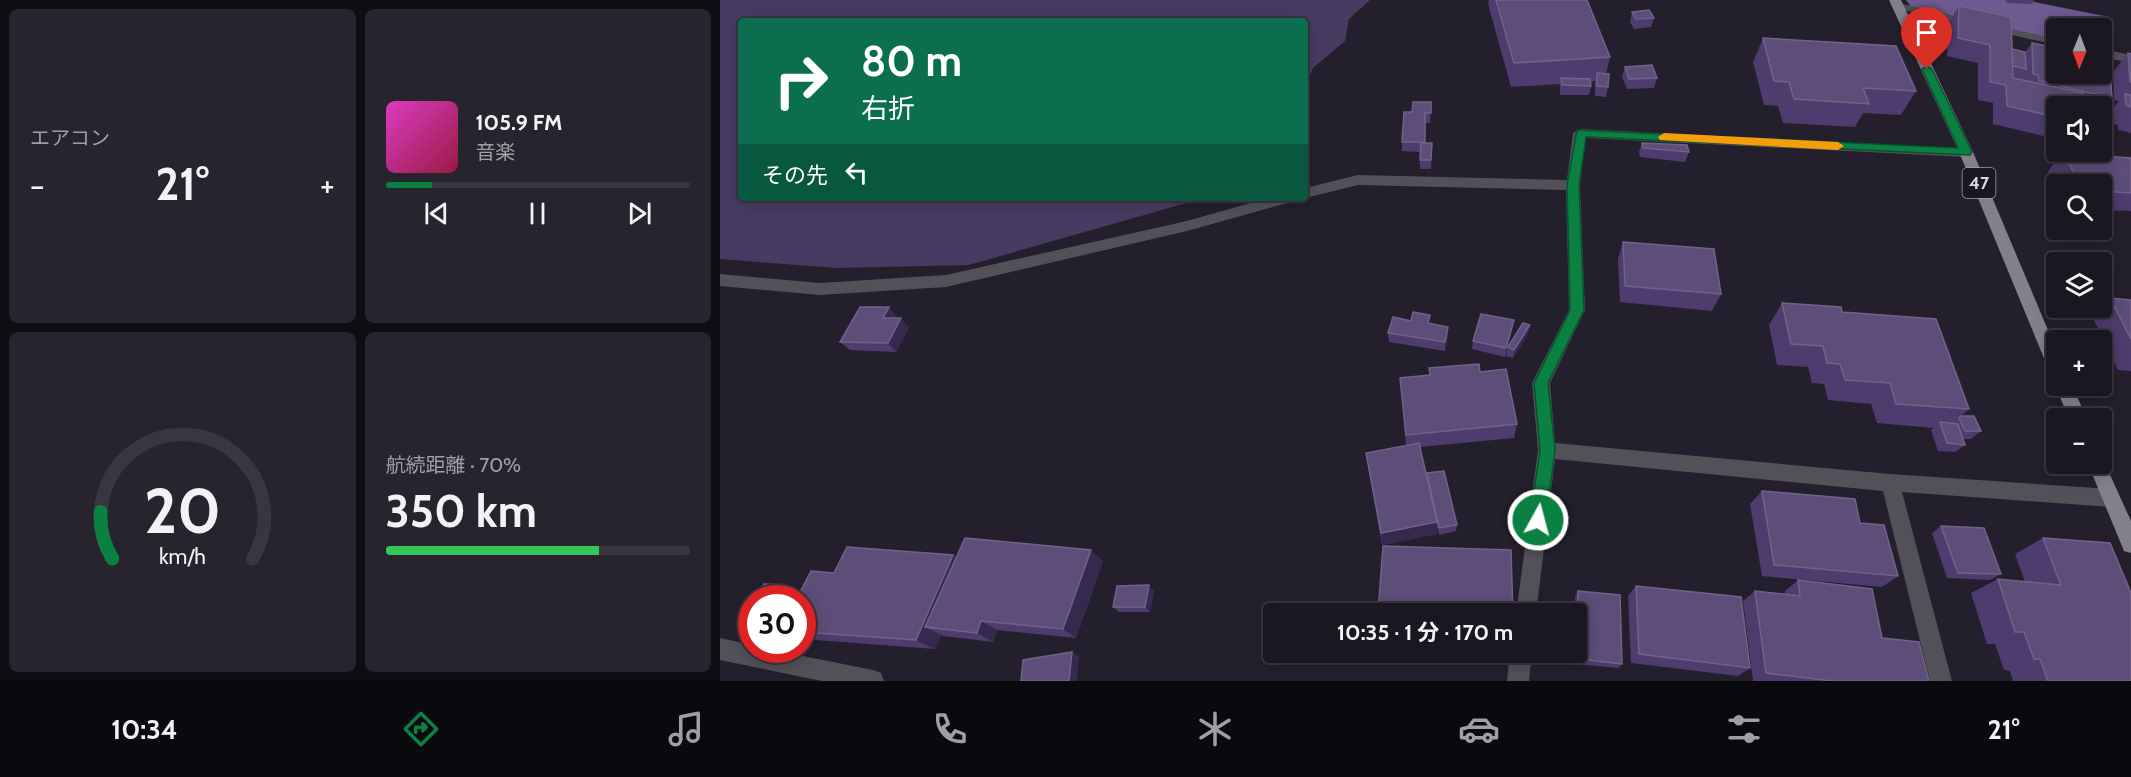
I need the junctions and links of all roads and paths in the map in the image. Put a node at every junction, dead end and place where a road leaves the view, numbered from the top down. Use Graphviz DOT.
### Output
graph roads {
  1 [pos="1896,2"];
  2 [pos="2046,40"];
  3 [pos="2112,55"];
  4 [pos="2131,59"];
  5 [pos="1966,152"];
  6 [pos="1573,185"];
  7 [pos="1308,192"];
  8 [pos="1275,201"];
  9 [pos="720,280"];
  10 [pos="2046,344"];
  11 [pos="1547,450"];
  12 [pos="2101,474"];
  13 [pos="1890,483"];
  14 [pos="2111,498"];
  15 [pos="2131,544"];
  16 [pos="1527,603"];
  17 [pos="720,649"];
  18 [pos="1520,663"];
  19 [pos="873,681"];
  20 [pos="1518,681"];
  21 [pos="1941,681"];
  1 -- 2 [label="street"];
  1 -- 5 [label="main road, 47"];
  3 -- 4 [label="street"];
  5 -- 6 [label="street"];
  5 -- 10 [label="main road, 47"];
  6 -- 7 [label="street"];
  6 -- 11 [label="street"];
  8 -- 9 [label="street"];
  11 -- 13 [label="street"];
  11 -- 16 [label="street"];
  12 -- 14 [label="main road"];
  13 -- 14 [label="street"];
  13 -- 21 [label="street"];
  14 -- 15 [label="main road"];
  17 -- 19 [label="street"];
  18 -- 20 [label="street"];
}
